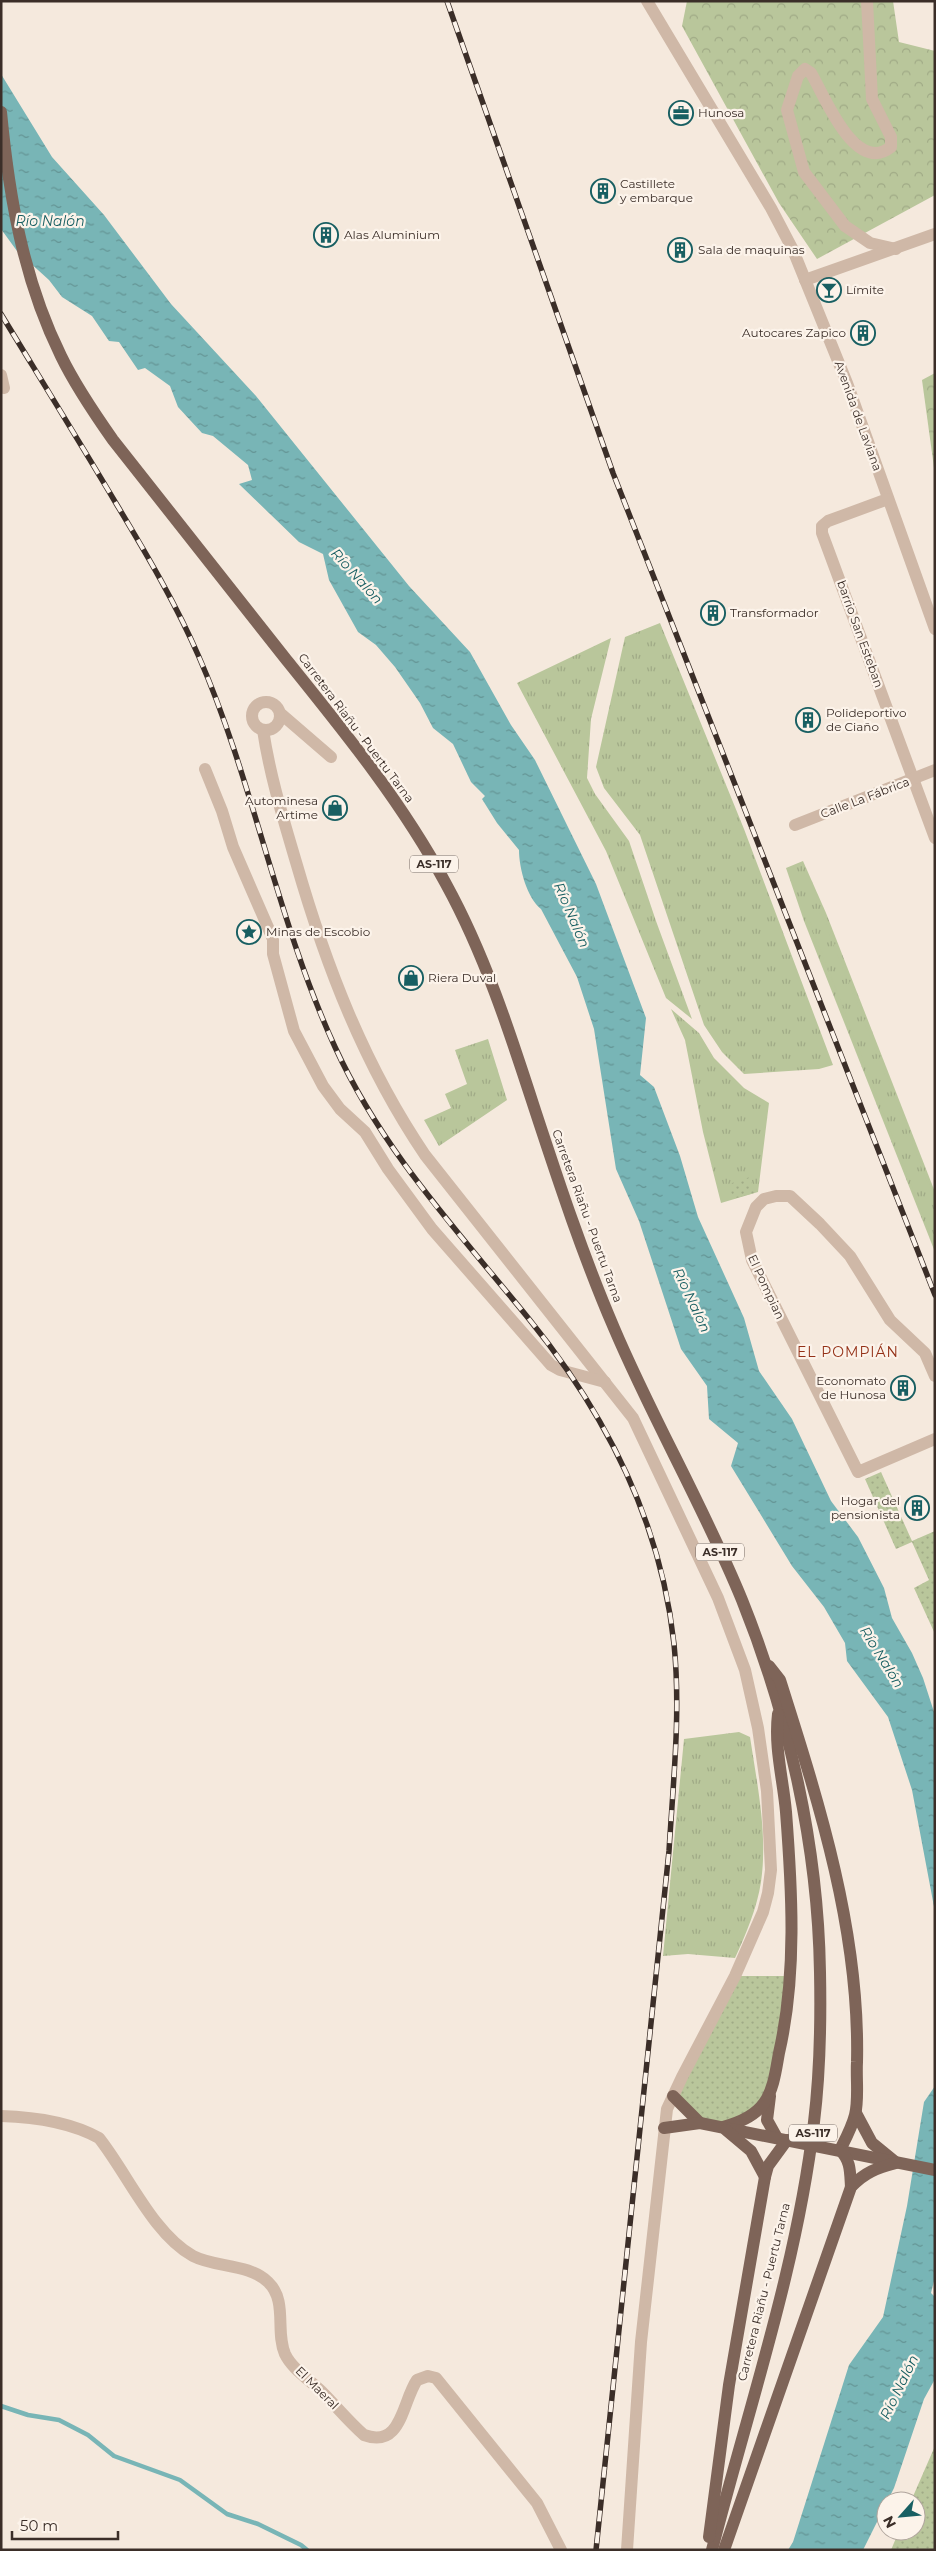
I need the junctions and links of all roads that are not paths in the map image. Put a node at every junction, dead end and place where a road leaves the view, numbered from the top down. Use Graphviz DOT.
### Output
graph roads {
  1 [pos="647,1"];
  2 [pos="867,1"];
  3 [pos="1,112"];
  4 [pos="935,234"];
  5 [pos="896,249"];
  6 [pos="805,280"];
  7 [pos="1,375"];
  8 [pos="4,388"];
  9 [pos="888,499"];
  10 [pos="935,629"];
  11 [pos="280,713"];
  12 [pos="296,726"];
  13 [pos="268,729"];
  14 [pos="331,757"];
  15 [pos="205,769"];
  16 [pos="935,770"];
  17 [pos="913,779"];
  18 [pos="795,825"];
  19 [pos="935,838"];
  20 [pos="935,1376"];
  21 [pos="605,1382"];
  22 [pos="935,1439"];
  23 [pos="764,1660"];
  24 [pos="778,1708"];
  25 [pos="771,2091"];
  26 [pos="673,2096"];
  27 [pos="856,2113"];
  28 [pos="1,2116"];
  29 [pos="700,2123"];
  30 [pos="723,2127"];
  31 [pos="664,2128"];
  32 [pos="785,2140"];
  33 [pos="834,2149"];
  34 [pos="899,2164"];
  35 [pos="935,2170"];
  36 [pos="765,2177"];
  37 [pos="852,2187"];
  38 [pos="561,2550"];
  39 [pos="626,2550"];
  40 [pos="710,2550"];
  41 [pos="724,2550"];
  1 -- 6 [label="street, Avenida de Laviana"];
  2 -- 5 [label="street"];
  3 -- 23 [label="main road, Carretera Riañu - Puertu Tarna / AS-117"];
  4 -- 5 [label="street"];
  5 -- 6 [label="street"];
  6 -- 9 [label="street, Avenida de Laviana"];
  7 -- 8 [label="street"];
  9 -- 10 [label="street, Avenida de Laviana"];
  9 -- 17 [label="street, barrio San Esteban"];
  11 -- 12 [label="street"];
  11 -- 13 [label="street"];
  11 -- 13 [label="street"];
  12 -- 13 [label="street"];
  12 -- 14 [label="street"];
  13 -- 21 [label="street"];
  15 -- 21 [label="street"];
  16 -- 17 [label="street, Calle La Fábrica"];
  17 -- 18 [label="street, Calle La Fábrica"];
  17 -- 19 [label="street, barrio San Esteban"];
  20 -- 22 [label="street, El Pompian"];
  21 -- 26 [label="street"];
  23 -- 24 [label="main road, Carretera Riañu - Puertu Tarna / AS-117"];
  23 -- 27 [label="main road"];
  24 -- 25 [label="main road"];
  24 -- 40 [label="main road, Carretera Riañu - Puertu Tarna / AS-117"];
  25 -- 30 [label="main road"];
  25 -- 32 [label="main road"];
  26 -- 29 [label="main road"];
  26 -- 31 [label="street"];
  27 -- 33 [label="main road"];
  27 -- 34 [label="main road"];
  28 -- 38 [label="street, El Maeral"];
  29 -- 30 [label="main road"];
  29 -- 31 [label="main road"];
  30 -- 32 [label="main road"];
  30 -- 36 [label="main road"];
  31 -- 39 [label="street"];
  32 -- 33 [label="main road"];
  32 -- 36 [label="main road"];
  33 -- 34 [label="main road"];
  33 -- 37 [label="main road"];
  34 -- 35 [label="main road"];
  34 -- 37 [label="main road"];
  36 -- 40 [label="main road"];
  37 -- 41 [label="main road"];
}
